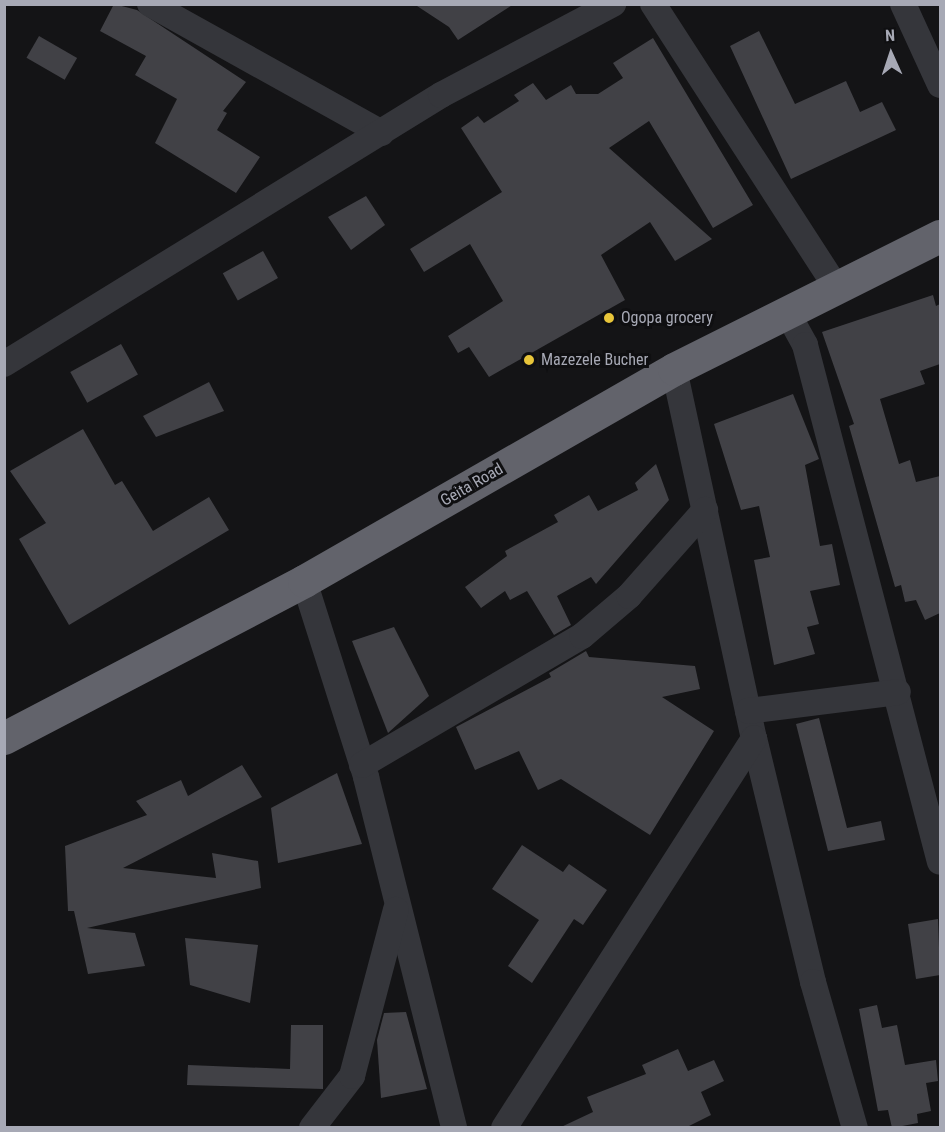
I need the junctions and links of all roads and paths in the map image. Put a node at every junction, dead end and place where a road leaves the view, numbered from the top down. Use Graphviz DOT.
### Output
graph roads {
  1 [pos="150,4"];
  2 [pos="613,4"];
  3 [pos="653,4"];
  4 [pos="903,4"];
  5 [pos="940,85"];
  6 [pos="382,133"];
  7 [pos="940,236"];
  8 [pos="838,290"];
  9 [pos="788,314"];
  10 [pos="4,364"];
  11 [pos="674,369"];
  12 [pos="705,510"];
  13 [pos="304,581"];
  14 [pos="898,692"];
  15 [pos="748,711"];
  16 [pos="4,738"];
  17 [pos="754,738"];
  18 [pos="362,765"];
  19 [pos="940,862"];
  20 [pos="396,910"];
  21 [pos="312,1128"];
  22 [pos="454,1128"];
  23 [pos="504,1128"];
  24 [pos="855,1128"];
  1 -- 6 [label="street"];
  2 -- 6 [label="street"];
  3 -- 8 [label="street"];
  4 -- 5 [label="street"];
  6 -- 10 [label="street"];
  7 -- 8 [label="highway, Geita Road"];
  8 -- 9 [label="highway, Geita Road"];
  9 -- 11 [label="highway, Geita Road"];
  9 -- 14 [label="street"];
  11 -- 12 [label="street"];
  11 -- 13 [label="highway, Geita Road"];
  12 -- 15 [label="street"];
  12 -- 18 [label="street"];
  13 -- 16 [label="highway, Geita Road"];
  13 -- 18 [label="street"];
  14 -- 15 [label="street"];
  14 -- 19 [label="street"];
  15 -- 17 [label="street"];
  17 -- 23 [label="street"];
  17 -- 24 [label="street"];
  18 -- 20 [label="street"];
  20 -- 21 [label="street"];
  20 -- 22 [label="street"];
}
